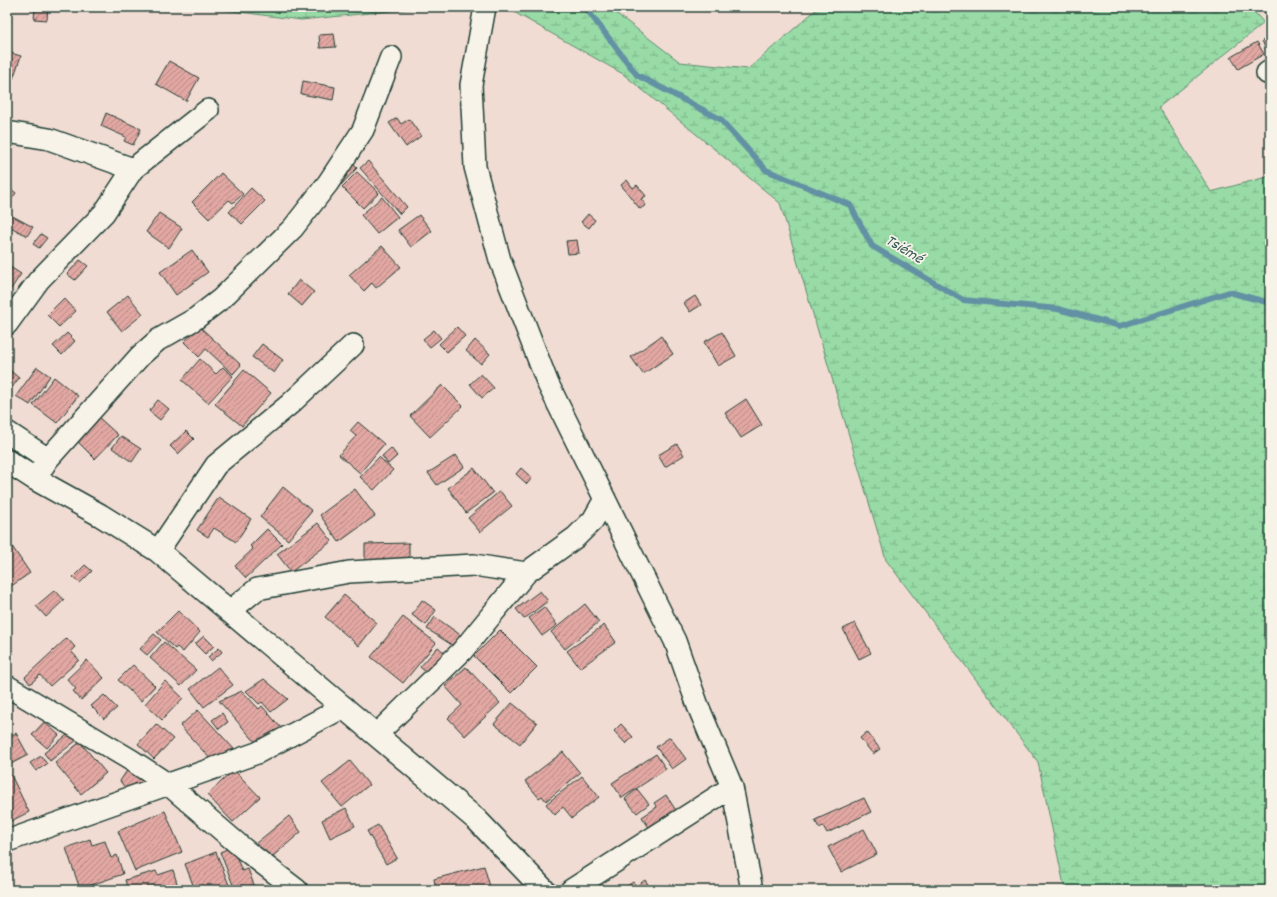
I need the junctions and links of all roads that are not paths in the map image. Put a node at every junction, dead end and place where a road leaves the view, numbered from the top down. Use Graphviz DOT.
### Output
graph roads {
  1 [pos="485,7"];
  2 [pos="391,57"];
  3 [pos="208,110"];
  4 [pos="7,132"];
  5 [pos="133,169"];
  6 [pos="7,324"];
  7 [pos="353,345"];
  8 [pos="7,432"];
  9 [pos="48,459"];
  10 [pos="7,462"];
  11 [pos="35,479"];
  12 [pos="605,500"];
  13 [pos="158,551"];
  14 [pos="526,573"];
  15 [pos="230,611"];
  16 [pos="7,686"];
  17 [pos="344,707"];
  18 [pos="377,734"];
  19 [pos="169,785"];
  20 [pos="732,787"];
  21 [pos="7,841"];
  22 [pos="297,890"];
  23 [pos="544,890"];
  24 [pos="571,890"];
  25 [pos="752,890"];
  1 -- 12 [label="street"];
  2 -- 9 [label="street"];
  3 -- 5 [label="street"];
  4 -- 5 [label="street"];
  5 -- 6 [label="street"];
  7 -- 13 [label="street"];
  8 -- 9 [label="street"];
  9 -- 11 [label="street"];
  10 -- 11 [label="main road"];
  11 -- 13 [label="main road"];
  12 -- 14 [label="street"];
  12 -- 20 [label="street"];
  13 -- 15 [label="main road"];
  14 -- 15 [label="street"];
  14 -- 18 [label="street"];
  15 -- 17 [label="main road"];
  16 -- 19 [label="street"];
  17 -- 18 [label="main road"];
  17 -- 19 [label="street"];
  18 -- 23 [label="main road"];
  19 -- 21 [label="street"];
  19 -- 22 [label="street"];
  20 -- 24 [label="street"];
  20 -- 25 [label="street"];
}
